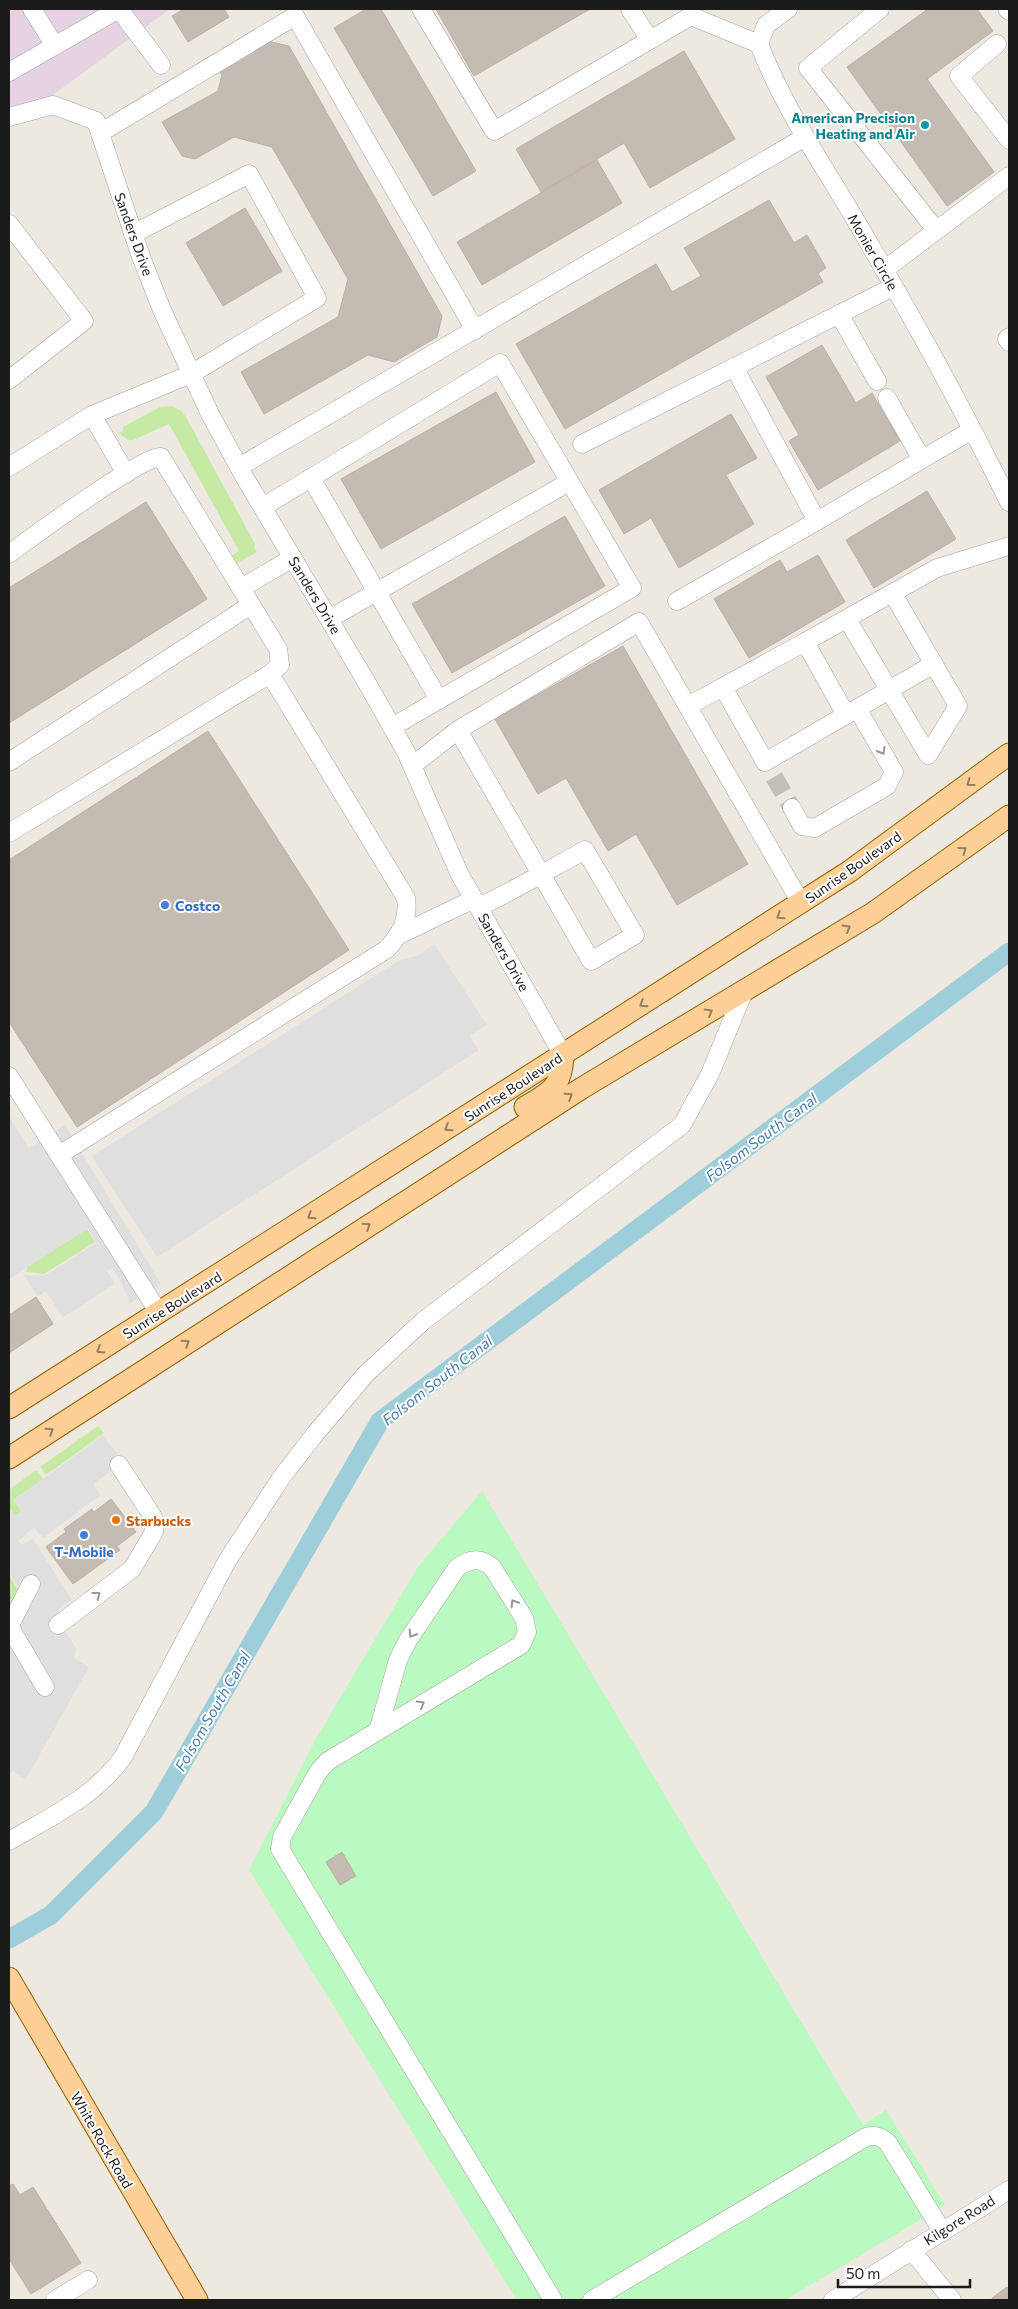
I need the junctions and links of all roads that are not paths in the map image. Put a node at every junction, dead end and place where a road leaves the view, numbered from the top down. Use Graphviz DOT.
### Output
graph roads {
  1 [pos="32,9"];
  2 [pos="119,9"];
  3 [pos="421,9"];
  4 [pos="630,9"];
  5 [pos="788,9"];
  6 [pos="880,9"];
  7 [pos="650,40"];
  8 [pos="759,44"];
  9 [pos="997,44"];
  10 [pos="55,46"];
  11 [pos="161,65"];
  12 [pos="9,72"];
  13 [pos="9,117"];
  14 [pos="98,127"];
  15 [pos="804,137"];
  16 [pos="1009,140"];
  17 [pos="1009,176"];
  18 [pos="9,224"];
  19 [pos="936,230"];
  20 [pos="133,234"];
  21 [pos="884,270"];
  22 [pos="893,287"];
  23 [pos="839,314"];
  24 [pos="475,330"];
  25 [pos="1009,337"];
  26 [pos="1009,342"];
  27 [pos="734,367"];
  28 [pos="190,374"];
  29 [pos="9,380"];
  30 [pos="877,381"];
  31 [pos="887,398"];
  32 [pos="92,415"];
  33 [pos="972,430"];
  34 [pos="582,444"];
  35 [pos="921,458"];
  36 [pos="9,467"];
  37 [pos="239,467"];
  38 [pos="126,474"];
  39 [pos="310,478"];
  40 [pos="569,482"];
  41 [pos="1009,502"];
  42 [pos="262,507"];
  43 [pos="817,521"];
  44 [pos="1009,546"];
  45 [pos="9,554"];
  46 [pos="293,558"];
  47 [pos="240,588"];
  48 [pos="376,591"];
  49 [pos="893,594"];
  50 [pos="677,601"];
  51 [pos="251,605"];
  52 [pos="329,619"];
  53 [pos="847,619"];
  54 [pos="806,642"];
  55 [pos="934,664"];
  56 [pos="270,674"];
  57 [pos="722,687"];
  58 [pos="889,690"];
  59 [pos="439,700"];
  60 [pos="688,706"];
  61 [pos="852,712"];
  62 [pos="392,727"];
  63 [pos="458,730"];
  64 [pos="1009,754"];
  65 [pos="9,762"];
  66 [pos="412,766"];
  67 [pos="792,808"];
  68 [pos="1009,816"];
  69 [pos="9,833"];
  70 [pos="540,875"];
  71 [pos="476,903"];
  72 [pos="801,903"];
  73 [pos="399,935"];
  74 [pos="744,991"];
  75 [pos="563,1055"];
  76 [pos="9,1076"];
  77 [pos="499,1141"];
  78 [pos="59,1155"];
  79 [pos="159,1313"];
  80 [pos="9,1408"];
  81 [pos="9,1458"];
  82 [pos="118,1465"];
  83 [pos="31,1584"];
  84 [pos="58,1625"];
  85 [pos="9,1626"];
  86 [pos="45,1687"];
  87 [pos="379,1728"];
  88 [pos="9,1841"];
  89 [pos="12,1984"];
  90 [pos="1009,2190"];
  91 [pos="942,2231"];
  92 [pos="911,2250"];
  93 [pos="88,2280"];
  94 [pos="55,2300"];
  95 [pos="196,2300"];
  96 [pos="553,2300"];
  97 [pos="592,2300"];
  98 [pos="833,2300"];
  99 [pos="952,2300"];
  1 -- 10 [label="street"];
  2 -- 10 [label="street"];
  2 -- 11 [label="street"];
  3 -- 7 [label="street"];
  4 -- 7 [label="street"];
  5 -- 8 [label="street"];
  6 -- 19 [label="street"];
  7 -- 8 [label="street"];
  8 -- 15 [label="street, Monier Circle"];
  9 -- 16 [label="street"];
  10 -- 12 [label="street"];
  13 -- 14 [label="street"];
  14 -- 20 [label="street, Sanders Drive"];
  14 -- 24 [label="street"];
  15 -- 21 [label="street, Monier Circle"];
  15 -- 24 [label="street"];
  17 -- 19 [label="street"];
  18 -- 29 [label="street"];
  19 -- 21 [label="street"];
  20 -- 28 [label="street, Sanders Drive"];
  20 -- 28 [label="street"];
  21 -- 22 [label="street, Monier Circle"];
  22 -- 23 [label="street"];
  22 -- 33 [label="street, Monier Circle"];
  23 -- 27 [label="street"];
  23 -- 30 [label="street"];
  24 -- 37 [label="street"];
  25 -- 26 [label="street"];
  27 -- 34 [label="street"];
  27 -- 43 [label="street"];
  28 -- 32 [label="street"];
  28 -- 37 [label="street, Sanders Drive"];
  31 -- 35 [label="street"];
  32 -- 36 [label="street"];
  32 -- 38 [label="street"];
  33 -- 35 [label="street"];
  33 -- 41 [label="street, Monier Circle"];
  35 -- 43 [label="street"];
  37 -- 42 [label="street, Sanders Drive"];
  38 -- 45 [label="street"];
  38 -- 47 [label="street"];
  39 -- 40 [label="street"];
  39 -- 42 [label="street"];
  39 -- 48 [label="street"];
  40 -- 48 [label="street"];
  40 -- 59 [label="street"];
  42 -- 46 [label="street, Sanders Drive"];
  43 -- 50 [label="street"];
  44 -- 49 [label="street"];
  46 -- 47 [label="street"];
  46 -- 52 [label="street, Sanders Drive"];
  47 -- 51 [label="street"];
  48 -- 52 [label="street"];
  48 -- 59 [label="street"];
  49 -- 53 [label="street"];
  49 -- 55 [label="street"];
  51 -- 56 [label="street"];
  51 -- 65 [label="street"];
  52 -- 62 [label="street, Sanders Drive"];
  53 -- 54 [label="street"];
  53 -- 58 [label="street"];
  54 -- 57 [label="street"];
  54 -- 61 [label="street"];
  55 -- 58 [label="street"];
  55 -- 58 [label="street"];
  56 -- 69 [label="street"];
  56 -- 73 [label="street"];
  57 -- 60 [label="street"];
  57 -- 61 [label="street"];
  58 -- 61 [label="street"];
  59 -- 62 [label="street"];
  60 -- 63 [label="street"];
  60 -- 72 [label="street"];
  61 -- 67 [label="street, one-way"];
  62 -- 66 [label="street, Sanders Drive"];
  63 -- 66 [label="street"];
  63 -- 70 [label="street"];
  64 -- 72 [label="main road, Sunrise Boulevard, one-way"];
  66 -- 71 [label="street, Sanders Drive"];
  74 -- 68 [label="main road, one-way"];
  70 -- 70 [label="street"];
  70 -- 71 [label="street"];
  71 -- 73 [label="street"];
  71 -- 75 [label="street, Sanders Drive"];
  72 -- 75 [label="main road, Sunrise Boulevard, one-way"];
  73 -- 78 [label="street"];
  77 -- 74 [label="main road, one-way"];
  74 -- 88 [label="street"];
  75 -- 77 [label="main road"];
  75 -- 79 [label="main road, Sunrise Boulevard, one-way"];
  76 -- 78 [label="street"];
  81 -- 77 [label="main road, one-way"];
  78 -- 79 [label="street"];
  79 -- 80 [label="main road, Sunrise Boulevard, one-way"];
  84 -- 82 [label="street, one-way"];
  83 -- 85 [label="street"];
  85 -- 86 [label="street"];
  87 -- 87 [label="street, one-way"];
  87 -- 96 [label="street"];
  89 -- 95 [label="main road, White Rock Road"];
  90 -- 91 [label="street, Kilgore Road"];
  91 -- 92 [label="street, Kilgore Road"];
  91 -- 97 [label="street"];
  92 -- 98 [label="street, Kilgore Road"];
  92 -- 99 [label="street"];
  93 -- 94 [label="street"];
}
